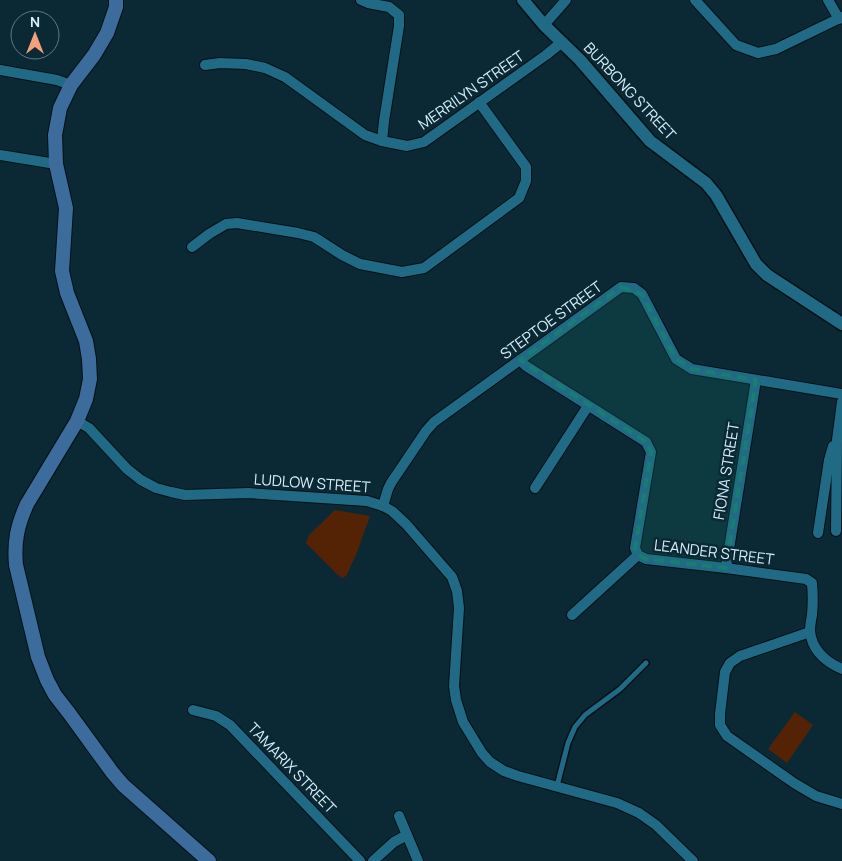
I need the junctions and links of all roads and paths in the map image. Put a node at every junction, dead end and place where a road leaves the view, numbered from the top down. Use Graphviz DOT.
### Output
graph roads {
  1 [pos="116,0"];
  2 [pos="361,0"];
  3 [pos="522,0"];
  4 [pos="566,0"];
  5 [pos="695,0"];
  6 [pos="828,0"];
  7 [pos="841,18"];
  8 [pos="544,25"];
  9 [pos="562,42"];
  10 [pos="205,65"];
  11 [pos="0,70"];
  12 [pos="71,85"];
  13 [pos="480,102"];
  14 [pos="382,141"];
  15 [pos="0,155"];
  16 [pos="56,164"];
  17 [pos="192,247"];
  18 [pos="842,324"];
  19 [pos="520,360"];
  20 [pos="756,380"];
  21 [pos="842,394"];
  22 [pos="842,402"];
  23 [pos="588,406"];
  24 [pos="77,421"];
  25 [pos="838,431"];
  26 [pos="535,488"];
  27 [pos="383,506"];
  28 [pos="836,531"];
  29 [pos="818,533"];
  30 [pos="638,555"];
  31 [pos="726,568"];
  32 [pos="572,616"];
  33 [pos="810,632"];
  34 [pos="646,663"];
  35 [pos="842,669"];
  36 [pos="194,710"];
  37 [pos="557,787"];
  38 [pos="842,804"];
  39 [pos="399,816"];
  40 [pos="407,835"];
  41 [pos="209,861"];
  42 [pos="360,861"];
  43 [pos="373,861"];
  44 [pos="418,861"];
  45 [pos="693,861"];
  1 -- 12 [label="main road"];
  2 -- 14 [label="street"];
  3 -- 8 [label="street, BURBONG STREET"];
  4 -- 8 [label="street"];
  5 -- 7 [label="street"];
  6 -- 7 [label="street"];
  8 -- 9 [label="street, BURBONG STREET"];
  9 -- 13 [label="street, MERRILYN STREET"];
  9 -- 18 [label="street, BURBONG STREET"];
  10 -- 14 [label="street, MERRILYN STREET"];
  11 -- 12 [label="street"];
  12 -- 16 [label="main road"];
  13 -- 14 [label="street, MERRILYN STREET"];
  13 -- 17 [label="street"];
  15 -- 16 [label="street"];
  16 -- 24 [label="main road"];
  19 -- 20 [label="street, STEPTOE STREET"];
  19 -- 23 [label="street, LEANDER STREET"];
  19 -- 27 [label="street, STEPTOE STREET"];
  20 -- 21 [label="street, STEPTOE STREET"];
  20 -- 31 [label="street, FIONA STREET"];
  22 -- 25 [label="street"];
  23 -- 26 [label="street"];
  23 -- 30 [label="street, LEANDER STREET"];
  24 -- 27 [label="street, LUDLOW STREET"];
  24 -- 41 [label="main road"];
  25 -- 28 [label="street"];
  25 -- 29 [label="street"];
  27 -- 37 [label="street, LUDLOW STREET"];
  30 -- 31 [label="street, LEANDER STREET"];
  30 -- 32 [label="street"];
  31 -- 33 [label="street, LEANDER STREET"];
  33 -- 35 [label="street"];
  33 -- 38 [label="street"];
  34 -- 37 [label="lane"];
  36 -- 42 [label="street, TAMARIX STREET"];
  37 -- 45 [label="street, LUDLOW STREET"];
  39 -- 40 [label="street"];
  40 -- 43 [label="street"];
  40 -- 44 [label="street"];
}
